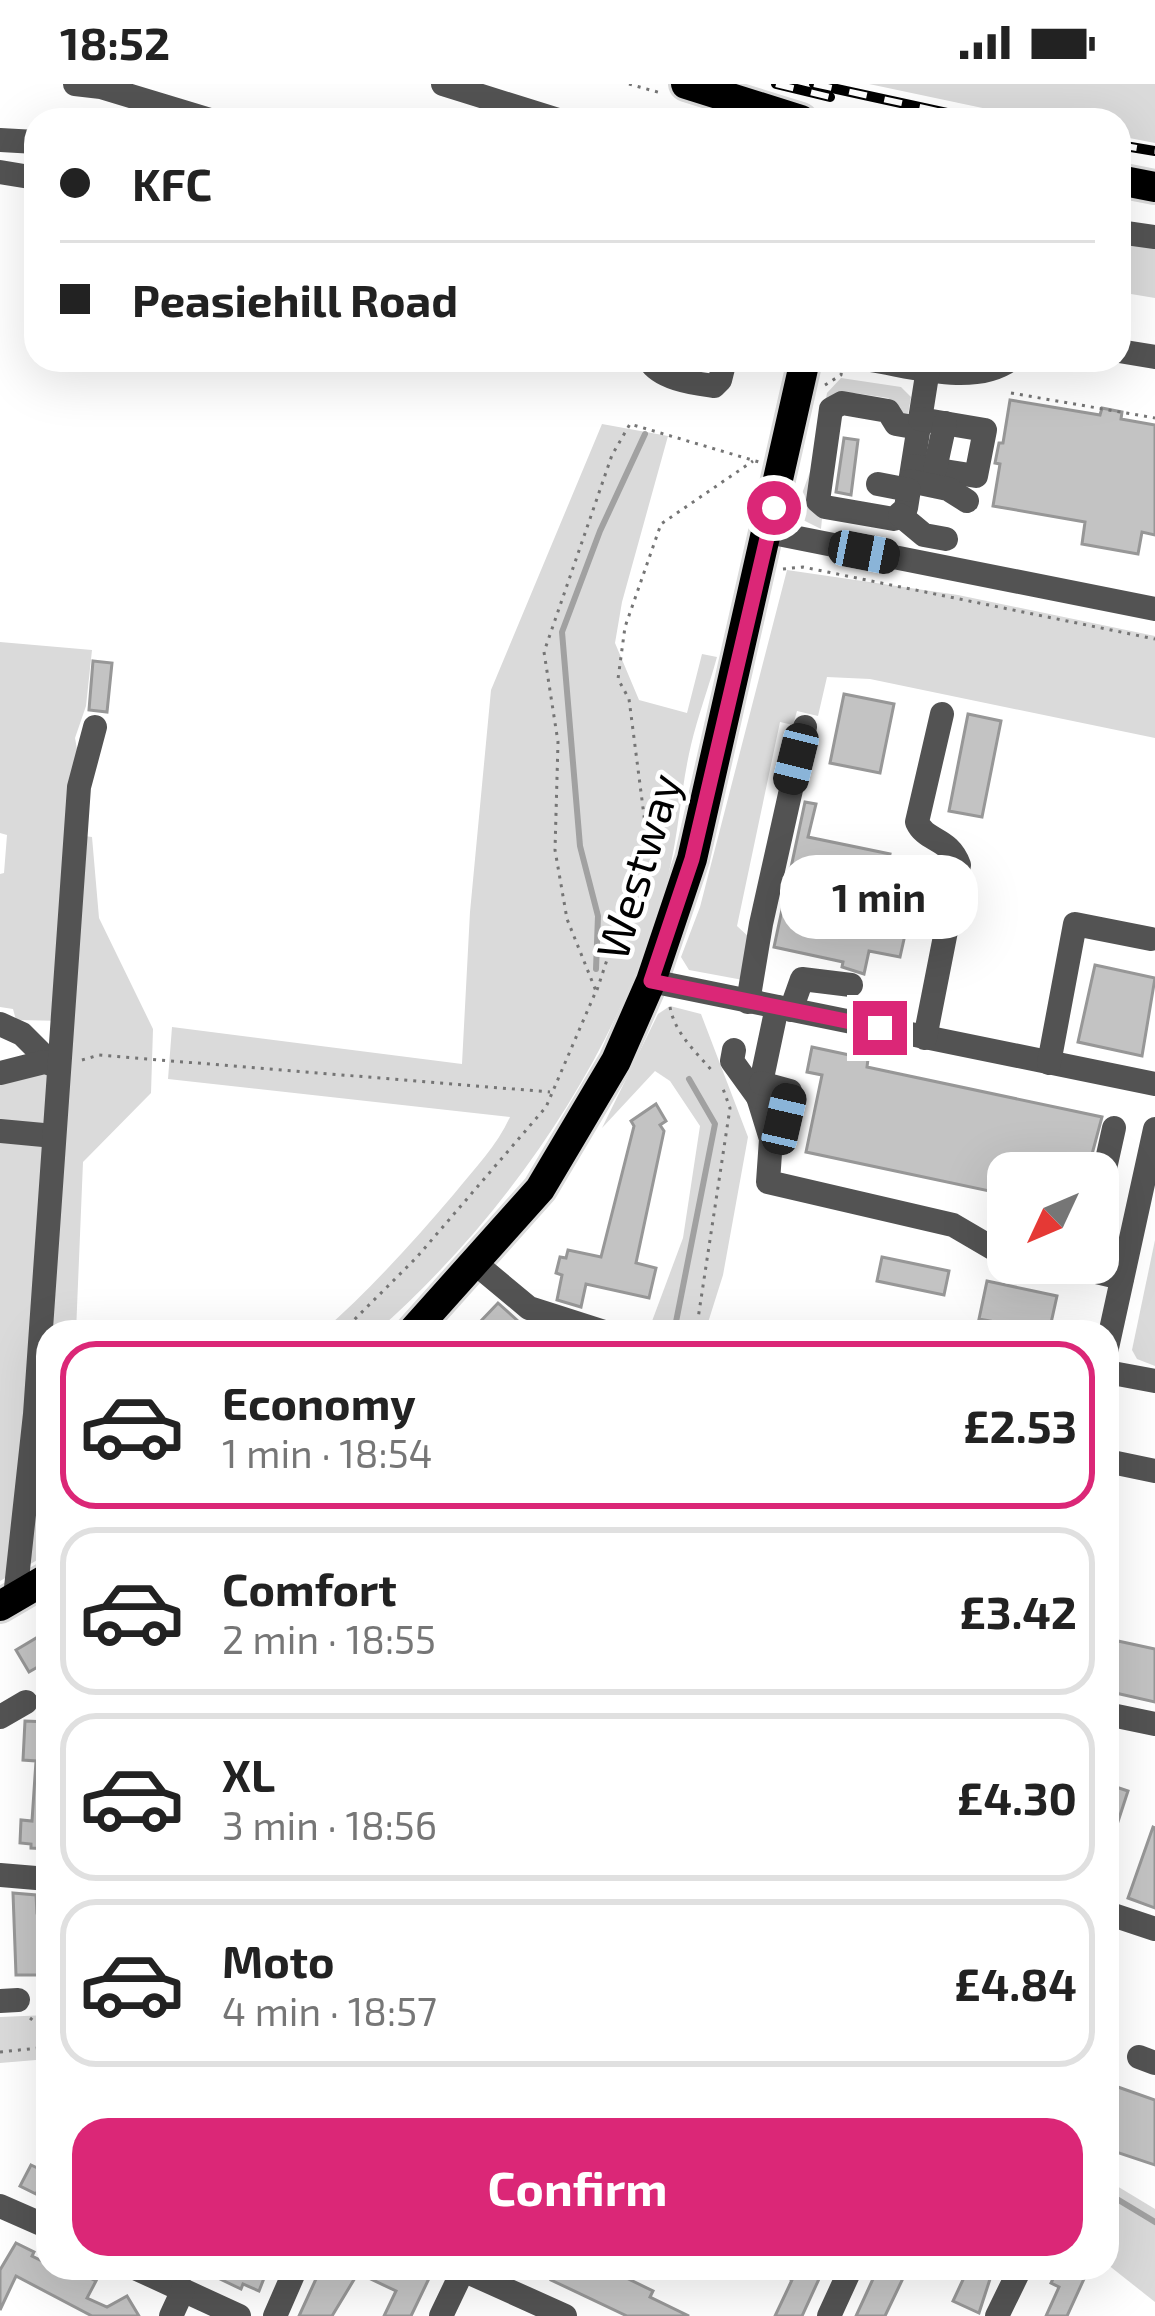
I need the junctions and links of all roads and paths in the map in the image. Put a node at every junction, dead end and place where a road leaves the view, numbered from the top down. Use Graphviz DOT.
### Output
graph roads {
  1 [pos="75,84"];
  2 [pos="443,84"];
  3 [pos="686,84"];
  4 [pos="102,86"];
  5 [pos="173,104"];
  6 [pos="520,108"];
  7 [pos="763,108"];
  8 [pos="662,372"];
  9 [pos="722,372"];
  10 [pos="802,372"];
  11 [pos="841,372"];
  12 [pos="929,372"];
  13 [pos="841,375"];
  14 [pos="1012,392"];
  15 [pos="1155,418"];
  16 [pos="943,425"];
  17 [pos="754,460"];
  18 [pos="766,464"];
  19 [pos="930,475"];
  20 [pos="878,484"];
  21 [pos="967,501"];
  22 [pos="897,517"];
  23 [pos="768,532"];
  24 [pos="946,539"];
  25 [pos="758,574"];
  26 [pos="1155,609"];
  27 [pos="1155,638"];
  28 [pos="942,714"];
  29 [pos="95,727"];
  30 [pos="805,727"];
  31 [pos="1151,939"];
  32 [pos="658,983"];
  33 [pos="851,985"];
  34 [pos="596,991"];
  35 [pos="748,1002"];
  36 [pos="784,1009"];
  37 [pos="0,1024"];
  38 [pos="925,1038"];
  39 [pos="734,1051"];
  40 [pos="1049,1063"];
  41 [pos="56,1065"];
  42 [pos="0,1073"];
  43 [pos="1155,1084"];
  44 [pos="760,1090"];
  45 [pos="552,1092"];
  46 [pos="784,1119"];
  47 [pos="1114,1129"];
  48 [pos="1155,1129"];
  49 [pos="0,1131"];
  50 [pos="54,1136"];
  51 [pos="1109,1152"];
  52 [pos="987,1245"];
  53 [pos="475,1263"];
  54 [pos="1119,1277"];
  55 [pos="1122,1278"];
  56 [pos="41,1320"];
  57 [pos="354,1320"];
  58 [pos="423,1320"];
  59 [pos="566,1320"];
  60 [pos="698,1320"];
  61 [pos="1113,1320"];
  62 [pos="1119,1374"];
  63 [pos="1155,1381"];
  64 [pos="36,1399"];
  65 [pos="1119,1464"];
  66 [pos="1155,1471"];
  67 [pos="36,1585"];
  68 [pos="7,1601"];
  69 [pos="26,1702"];
  70 [pos="1119,1716"];
  71 [pos="0,1717"];
  72 [pos="1155,1724"];
  73 [pos="0,1875"];
  74 [pos="36,1878"];
  75 [pos="1119,1917"];
  76 [pos="1155,1929"];
  77 [pos="36,2048"];
  78 [pos="0,2053"];
  79 [pos="7,2209"];
  80 [pos="36,2222"];
  81 [pos="161,2280"];
  82 [pos="291,2280"];
  83 [pos="458,2280"];
  84 [pos="487,2280"];
  85 [pos="846,2280"];
  86 [pos="1014,2280"];
  87 [pos="183,2290"];
  88 [pos="171,2316"];
  89 [pos="239,2316"];
  90 [pos="275,2316"];
  91 [pos="441,2316"];
  92 [pos="565,2316"];
  93 [pos="829,2316"];
  94 [pos="998,2316"];
  1 -- 4 [label="street"];
  2 -- 6 [label="street"];
  3 -- 7 [label="main road"];
  4 -- 5 [label="street"];
  8 -- 9 [label="street"];
  10 -- 23 [label="main road, Westway"];
  11 -- 13 [label="path"];
  12 -- 16 [label="street"];
  14 -- 15 [label="path"];
  16 -- 19 [label="street"];
  16 -- 19 [label="street"];
  16 -- 22 [label="street"];
  17 -- 18 [label="path"];
  17 -- 34 [label="path"];
  17 -- 34 [label="path"];
  19 -- 20 [label="street"];
  19 -- 21 [label="street"];
  19 -- 22 [label="street"];
  22 -- 24 [label="street"];
  23 -- 25 [label="main road, Westway"];
  23 -- 26 [label="street"];
  25 -- 27 [label="path"];
  25 -- 32 [label="main road, Westway"];
  28 -- 38 [label="street"];
  29 -- 41 [label="street"];
  30 -- 35 [label="street"];
  31 -- 40 [label="street"];
  32 -- 35 [label="street"];
  32 -- 53 [label="main road, Westway"];
  32 -- 60 [label="path"];
  33 -- 36 [label="street"];
  34 -- 45 [label="path"];
  35 -- 36 [label="street"];
  36 -- 38 [label="street"];
  36 -- 44 [label="street"];
  37 -- 41 [label="street"];
  38 -- 40 [label="street"];
  39 -- 44 [label="street"];
  40 -- 43 [label="street"];
  41 -- 42 [label="street"];
  41 -- 45 [label="path"];
  41 -- 50 [label="street"];
  44 -- 46 [label="street"];
  44 -- 52 [label="street"];
  45 -- 57 [label="path"];
  47 -- 51 [label="street"];
  48 -- 55 [label="street"];
  49 -- 50 [label="street"];
  50 -- 56 [label="street"];
  53 -- 58 [label="main road, Westway"];
  53 -- 59 [label="street"];
  54 -- 55 [label="street"];
  55 -- 61 [label="street"];
  62 -- 63 [label="street"];
  64 -- 68 [label="street"];
  65 -- 66 [label="street"];
  67 -- 68 [label="main road"];
  69 -- 71 [label="street"];
  70 -- 72 [label="street"];
  73 -- 74 [label="street"];
  75 -- 76 [label="street"];
  77 -- 78 [label="path"];
  79 -- 80 [label="street"];
  81 -- 87 [label="street"];
  82 -- 90 [label="street"];
  83 -- 91 [label="street"];
  84 -- 92 [label="street"];
  85 -- 93 [label="street"];
  86 -- 94 [label="street"];
  87 -- 88 [label="street"];
  87 -- 89 [label="street"];
}
